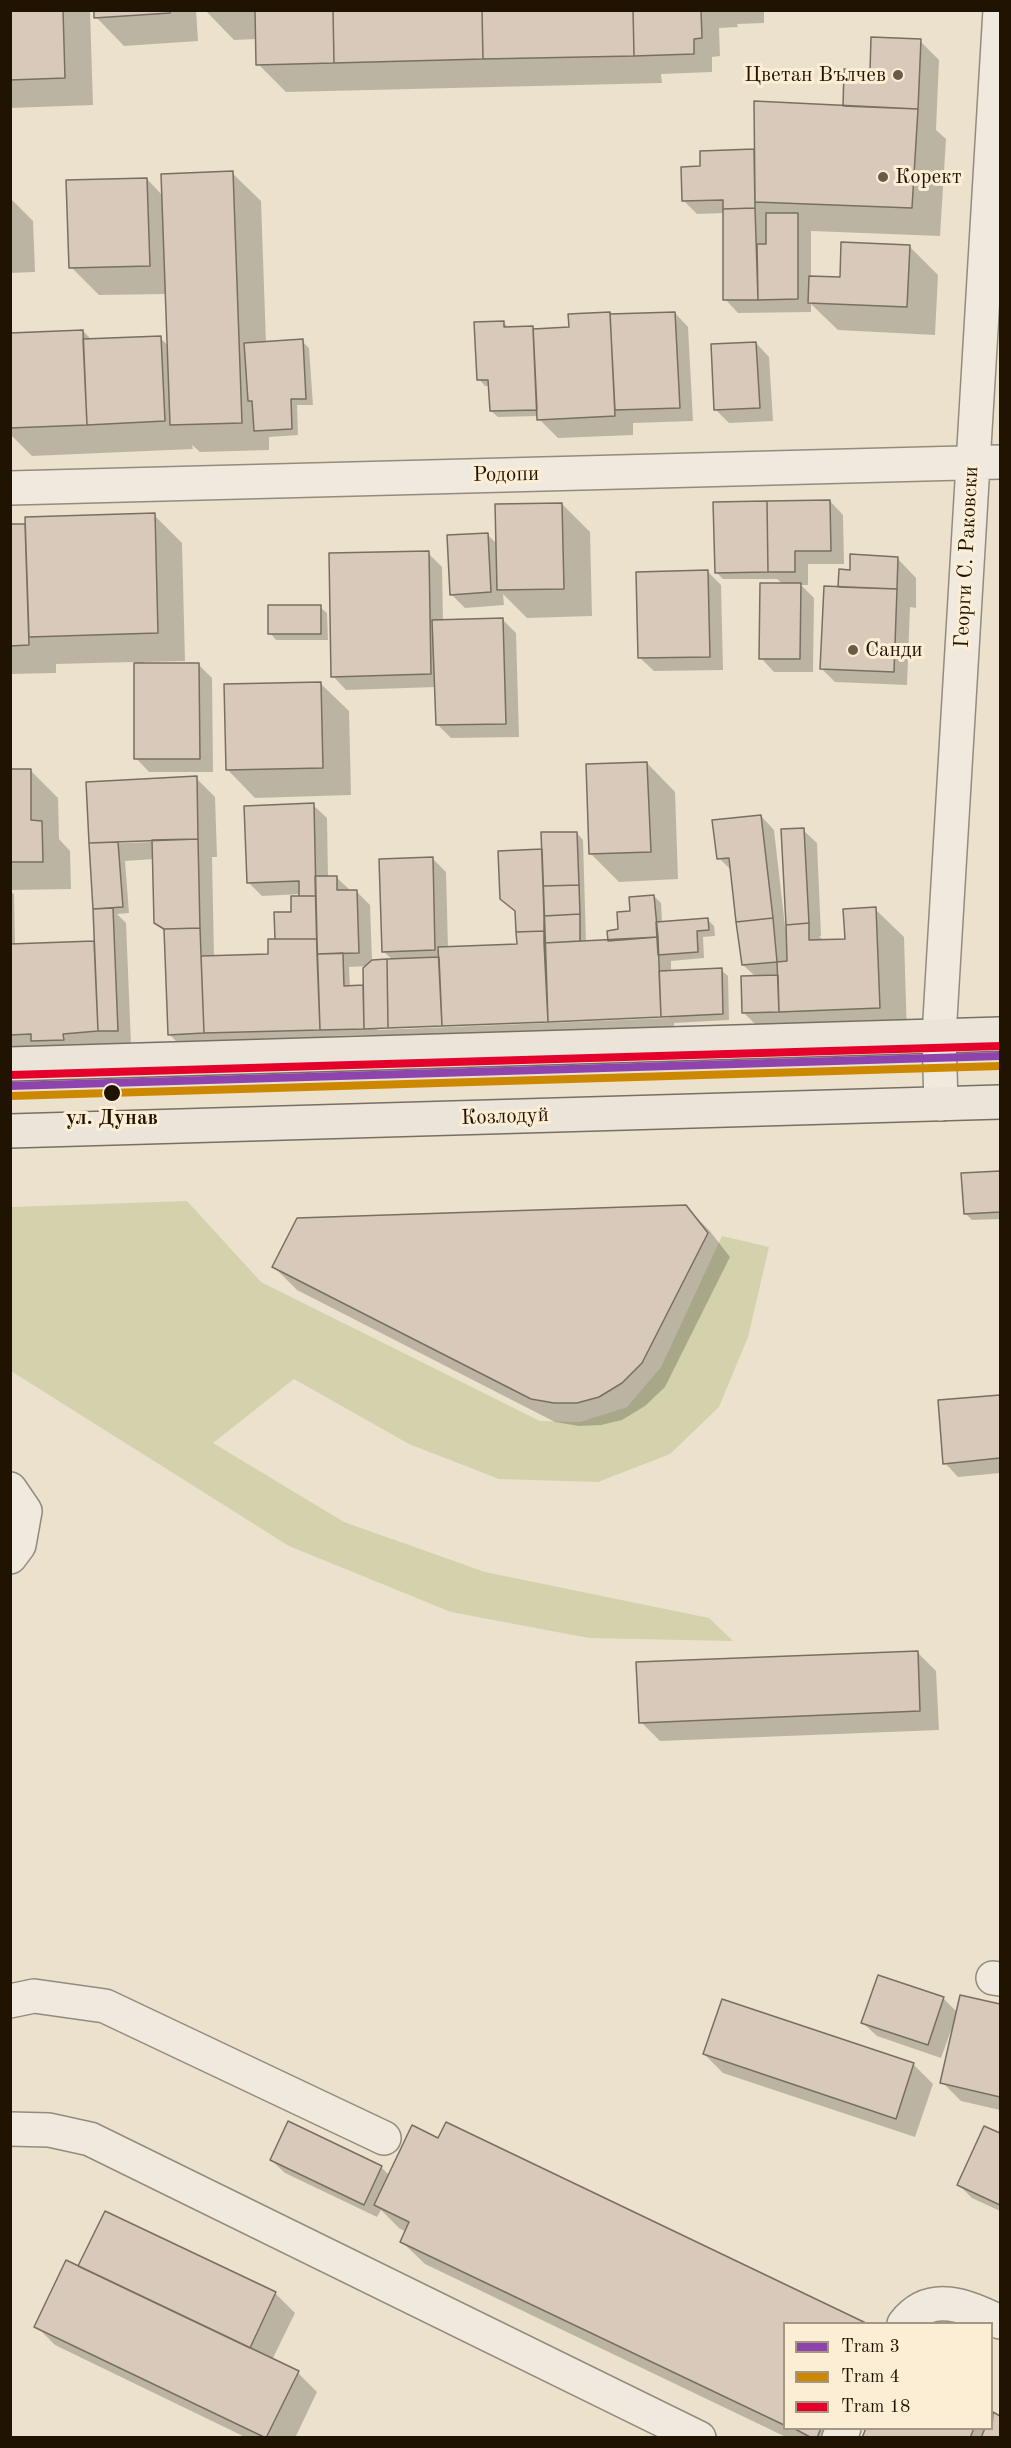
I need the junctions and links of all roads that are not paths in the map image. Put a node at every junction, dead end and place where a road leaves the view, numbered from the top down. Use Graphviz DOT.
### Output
graph roads {
  1 [pos="1000,10"];
  2 [pos="986,462"];
  3 [pos="10,488"];
  4 [pos="1000,1034"];
  5 [pos="939,1036"];
  6 [pos="10,1064"];
  7 [pos="1000,1102"];
  8 [pos="940,1104"];
  9 [pos="10,1131"];
  10 [pos="10,1489"];
  11 [pos="10,1557"];
  12 [pos="10,2001"];
  13 [pos="10,2129"];
  14 [pos="384,2138"];
  15 [pos="906,2322"];
  16 [pos="1000,2322"];
  17 [pos="699,2438"];
  1 -- 2 [label="street, Георги С. Раковски"];
  2 -- 3 [label="street, Родопи"];
  2 -- 5 [label="street, Георги С. Раковски"];
  4 -- 5 [label="main road"];
  5 -- 6 [label="main road"];
  5 -- 8 [label="street, Георги С. Раковски"];
  7 -- 8 [label="main road, Козлодуй"];
  8 -- 9 [label="main road, Козлодуй"];
  10 -- 11 [label="street"];
  12 -- 14 [label="street"];
  13 -- 17 [label="street"];
  15 -- 16 [label="street"];
}
